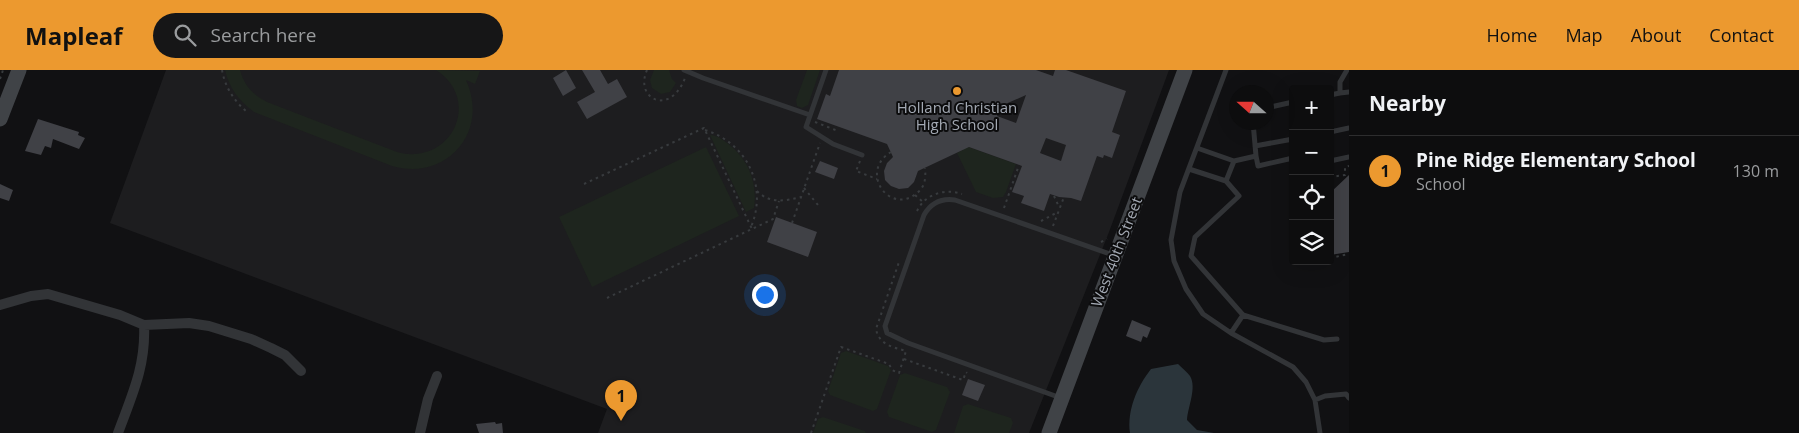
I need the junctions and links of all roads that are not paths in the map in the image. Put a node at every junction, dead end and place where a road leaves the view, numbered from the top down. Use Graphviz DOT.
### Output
graph roads {
  1 [pos="19,70"];
  2 [pos="826,70"];
  3 [pos="1185,70"];
  4 [pos="1226,70"];
  5 [pos="1347,70"];
  6 [pos="686,71"];
  7 [pos="1349,92"];
  8 [pos="1340,93"];
  9 [pos="1334,94"];
  10 [pos="1289,103"];
  11 [pos="1274,106"];
  12 [pos="810,115"];
  13 [pos="0,119"];
  14 [pos="1349,128"];
  15 [pos="1254,130"];
  16 [pos="1334,131"];
  17 [pos="1289,140"];
  18 [pos="1255,146"];
  19 [pos="1197,148"];
  20 [pos="862,154"];
  21 [pos="1256,156"];
  22 [pos="1349,157"];
  23 [pos="1289,159"];
  24 [pos="1334,160"];
  25 [pos="1234,161"];
  26 [pos="1189,169"];
  27 [pos="1226,181"];
  28 [pos="1116,256"];
  29 [pos="0,305"];
  30 [pos="1243,315"];
  31 [pos="144,325"];
  32 [pos="1231,333"];
  33 [pos="1337,339"];
  34 [pos="301,371"];
  35 [pos="437,376"];
  36 [pos="1062,398"];
  37 [pos="1349,398"];
  38 [pos="1315,400"];
  39 [pos="118,433"];
  40 [pos="420,433"];
  41 [pos="1050,433"];
  42 [pos="1320,433"];
  1 -- 13 [label="street"];
  2 -- 12 [label="lane"];
  3 -- 28 [label="street, West 40th Street"];
  4 -- 19 [label="lane"];
  5 -- 8 [label="lane"];
  6 -- 12 [label="lane"];
  7 -- 8 [label="lane"];
  8 -- 9 [label="lane"];
  10 -- 11 [label="lane"];
  12 -- 20 [label="lane"];
  14 -- 16 [label="lane"];
  15 -- 18 [label="lane"];
  17 -- 18 [label="lane"];
  18 -- 21 [label="lane"];
  19 -- 25 [label="lane"];
  19 -- 26 [label="lane"];
  21 -- 23 [label="lane"];
  21 -- 25 [label="lane"];
  22 -- 24 [label="lane"];
  25 -- 27 [label="lane"];
  26 -- 27 [label="lane"];
  26 -- 32 [label="lane"];
  27 -- 30 [label="lane"];
  28 -- 36 [label="street, West 40th Street"];
  28 -- 36 [label="lane"];
  29 -- 31 [label="street"];
  30 -- 32 [label="lane"];
  30 -- 33 [label="lane"];
  31 -- 34 [label="street"];
  31 -- 39 [label="street"];
  32 -- 38 [label="lane"];
  35 -- 40 [label="street"];
  36 -- 41 [label="street, West 40th Street"];
  37 -- 38 [label="lane"];
  38 -- 42 [label="lane"];
}
